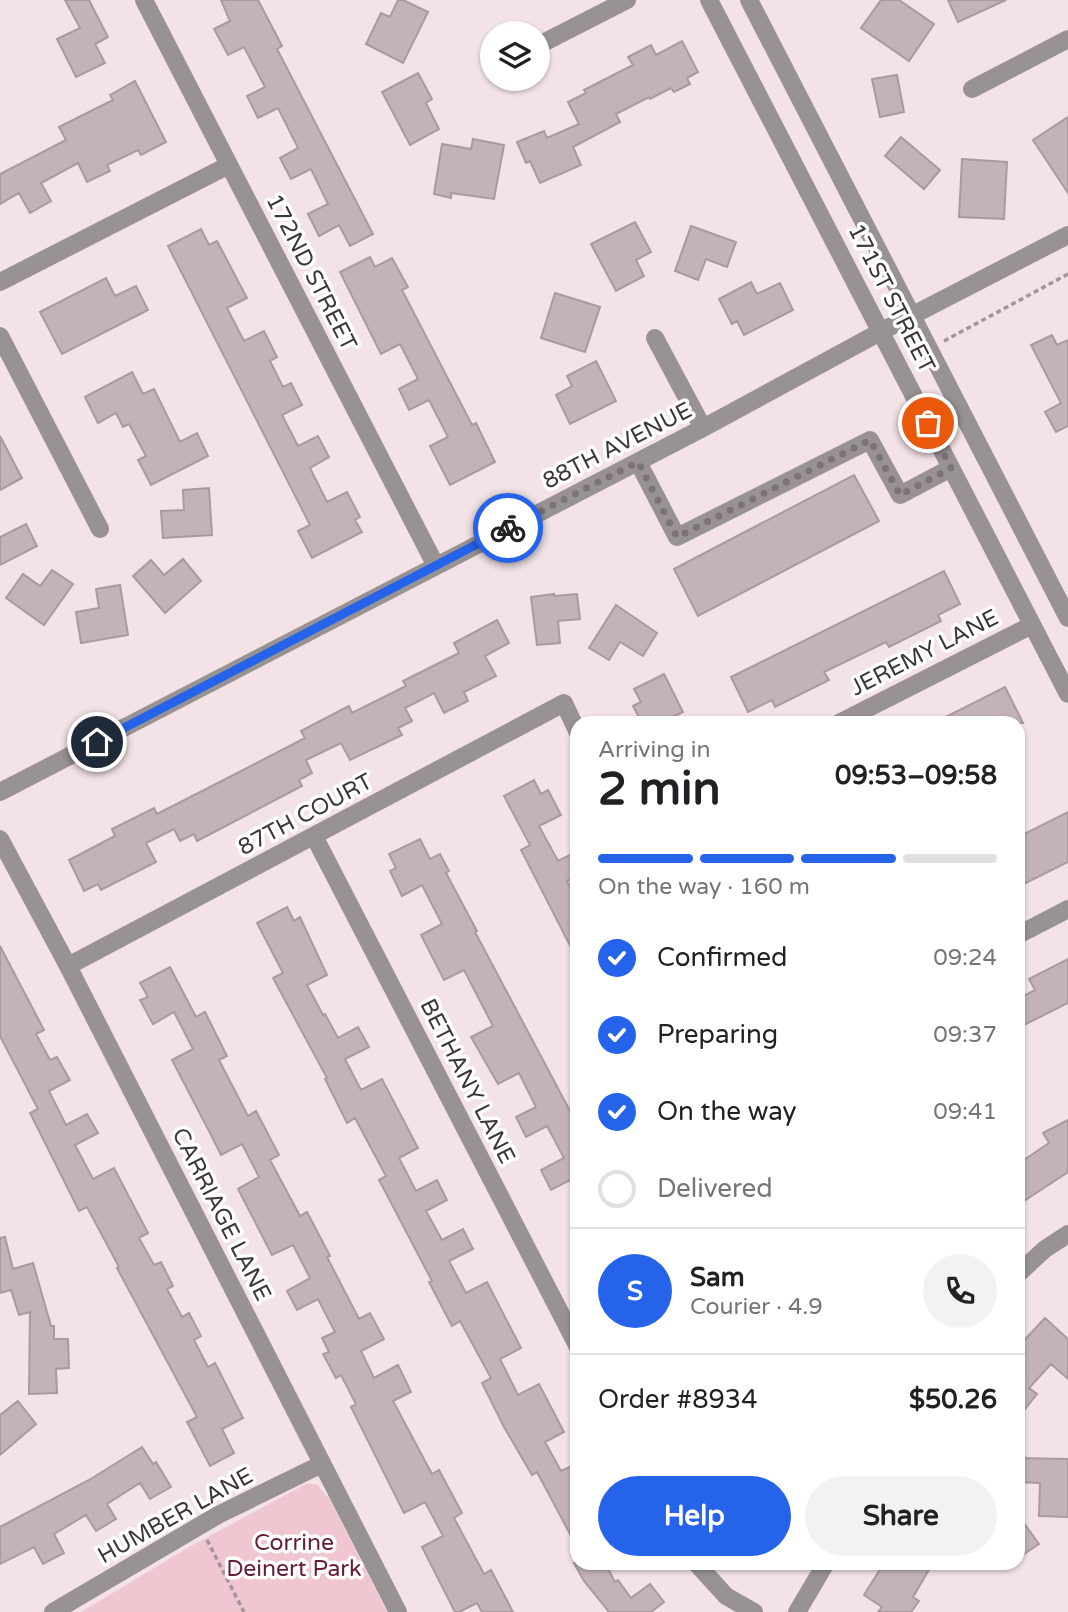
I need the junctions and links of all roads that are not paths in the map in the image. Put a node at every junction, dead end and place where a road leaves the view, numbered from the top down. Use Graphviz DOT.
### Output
graph roads {
  1 [pos="144,0"];
  2 [pos="627,0"];
  3 [pos="709,0"];
  4 [pos="749,0"];
  5 [pos="1068,38"];
  6 [pos="550,39"];
  7 [pos="972,89"];
  8 [pos="229,164"];
  9 [pos="1068,235"];
  10 [pos="0,282"];
  11 [pos="912,316"];
  12 [pos="882,331"];
  13 [pos="0,336"];
  14 [pos="655,338"];
  15 [pos="703,428"];
  16 [pos="638,462"];
  17 [pos="951,468"];
  18 [pos="100,529"];
  19 [pos="436,566"];
  20 [pos="1068,618"];
  21 [pos="1032,625"];
  22 [pos="1068,694"];
  23 [pos="570,716"];
  24 [pos="868,716"];
  25 [pos="0,792"];
  26 [pos="314,838"];
  27 [pos="0,839"];
  28 [pos="1068,909"];
  29 [pos="1025,931"];
  30 [pos="68,966"];
  31 [pos="1068,1234"];
  32 [pos="1025,1268"];
  33 [pos="570,1332"];
  34 [pos="322,1464"];
  35 [pos="702,1570"];
  36 [pos="822,1570"];
  37 [pos="53,1612"];
  38 [pos="398,1612"];
  39 [pos="754,1612"];
  40 [pos="797,1612"];
  1 -- 8 [label="street, 172ND STREET"];
  2 -- 6 [label="street"];
  3 -- 12 [label="street, 171ST STREET"];
  4 -- 11 [label="street, 171ST STREET"];
  5 -- 7 [label="street"];
  8 -- 10 [label="street"];
  8 -- 19 [label="street, 172ND STREET"];
  9 -- 11 [label="street, 88TH AVENUE"];
  11 -- 12 [label="street, 88TH AVENUE"];
  11 -- 20 [label="street, 171ST STREET"];
  12 -- 15 [label="street, 88TH AVENUE"];
  12 -- 17 [label="street, 171ST STREET"];
  13 -- 18 [label="street"];
  14 -- 15 [label="street"];
  15 -- 16 [label="street, 88TH AVENUE"];
  16 -- 17 [label="street"];
  16 -- 19 [label="street, 88TH AVENUE"];
  17 -- 21 [label="street, 171ST STREET"];
  19 -- 25 [label="street, 88TH AVENUE"];
  21 -- 22 [label="street, 171ST STREET"];
  21 -- 24 [label="street, JEREMY LANE"];
  23 -- 26 [label="street, 87TH COURT"];
  26 -- 30 [label="street, 87TH COURT"];
  26 -- 33 [label="street, BETHANY LANE"];
  27 -- 30 [label="street, CARRIAGE LANE"];
  28 -- 29 [label="street"];
  30 -- 34 [label="street, CARRIAGE LANE"];
  31 -- 32 [label="street"];
  34 -- 37 [label="street, HUMBER LANE"];
  34 -- 38 [label="street, CARRIAGE LANE"];
  35 -- 39 [label="street"];
  36 -- 40 [label="street"];
}
